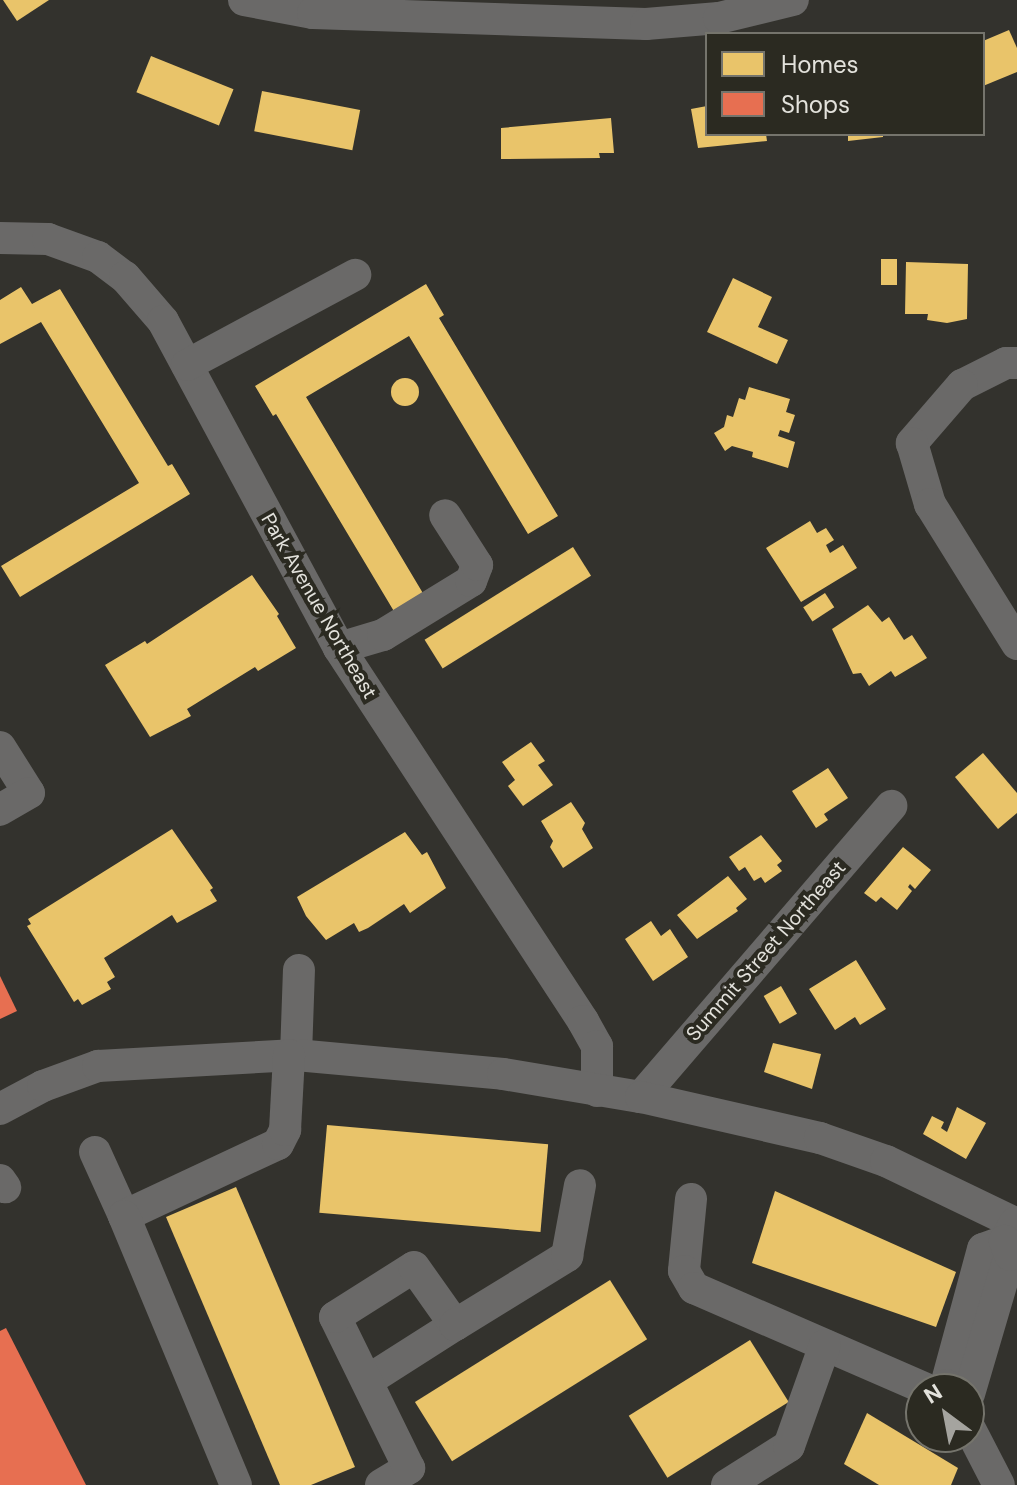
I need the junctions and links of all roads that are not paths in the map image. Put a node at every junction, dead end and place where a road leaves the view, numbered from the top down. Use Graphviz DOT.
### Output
graph roads {
  1 [pos="244,0"];
  2 [pos="793,0"];
  3 [pos="0,238"];
  4 [pos="355,275"];
  5 [pos="1017,363"];
  6 [pos="187,365"];
  7 [pos="445,515"];
  8 [pos="1017,644"];
  9 [pos="339,648"];
  10 [pos="0,747"];
  11 [pos="891,806"];
  12 [pos="0,810"];
  13 [pos="299,970"];
  14 [pos="293,1055"];
  15 [pos="597,1091"];
  16 [pos="641,1097"];
  17 [pos="0,1109"];
  18 [pos="95,1152"];
  19 [pos="580,1185"];
  20 [pos="691,1199"];
  21 [pos="124,1216"];
  22 [pos="1010,1232"];
  23 [pos="455,1325"];
  24 [pos="825,1345"];
  25 [pos="949,1373"];
  26 [pos="975,1373"];
  27 [pos="905,1380"];
  28 [pos="367,1381"];
  29 [pos="982,1453"];
  30 [pos="744,1481"];
  31 [pos="236,1485"];
  32 [pos="381,1485"];
  33 [pos="999,1485"];
  1 -- 2 [label="street"];
  3 -- 6 [label="street, Park Avenue Northeast"];
  4 -- 6 [label="street"];
  5 -- 8 [label="street"];
  6 -- 9 [label="street, Park Avenue Northeast"];
  7 -- 9 [label="street"];
  9 -- 15 [label="street, Park Avenue Northeast"];
  10 -- 12 [label="street"];
  11 -- 16 [label="street, Summit Street Northeast"];
  13 -- 14 [label="street"];
  14 -- 15 [label="street"];
  14 -- 17 [label="street"];
  14 -- 21 [label="street"];
  15 -- 16 [label="street"];
  16 -- 22 [label="street"];
  18 -- 21 [label="street"];
  19 -- 23 [label="street"];
  20 -- 24 [label="street"];
  21 -- 31 [label="street"];
  22 -- 25 [label="street"];
  22 -- 26 [label="street"];
  23 -- 28 [label="street"];
  23 -- 28 [label="street"];
  24 -- 27 [label="street"];
  24 -- 30 [label="street"];
  28 -- 32 [label="street"];
  29 -- 33 [label="street"];
}
